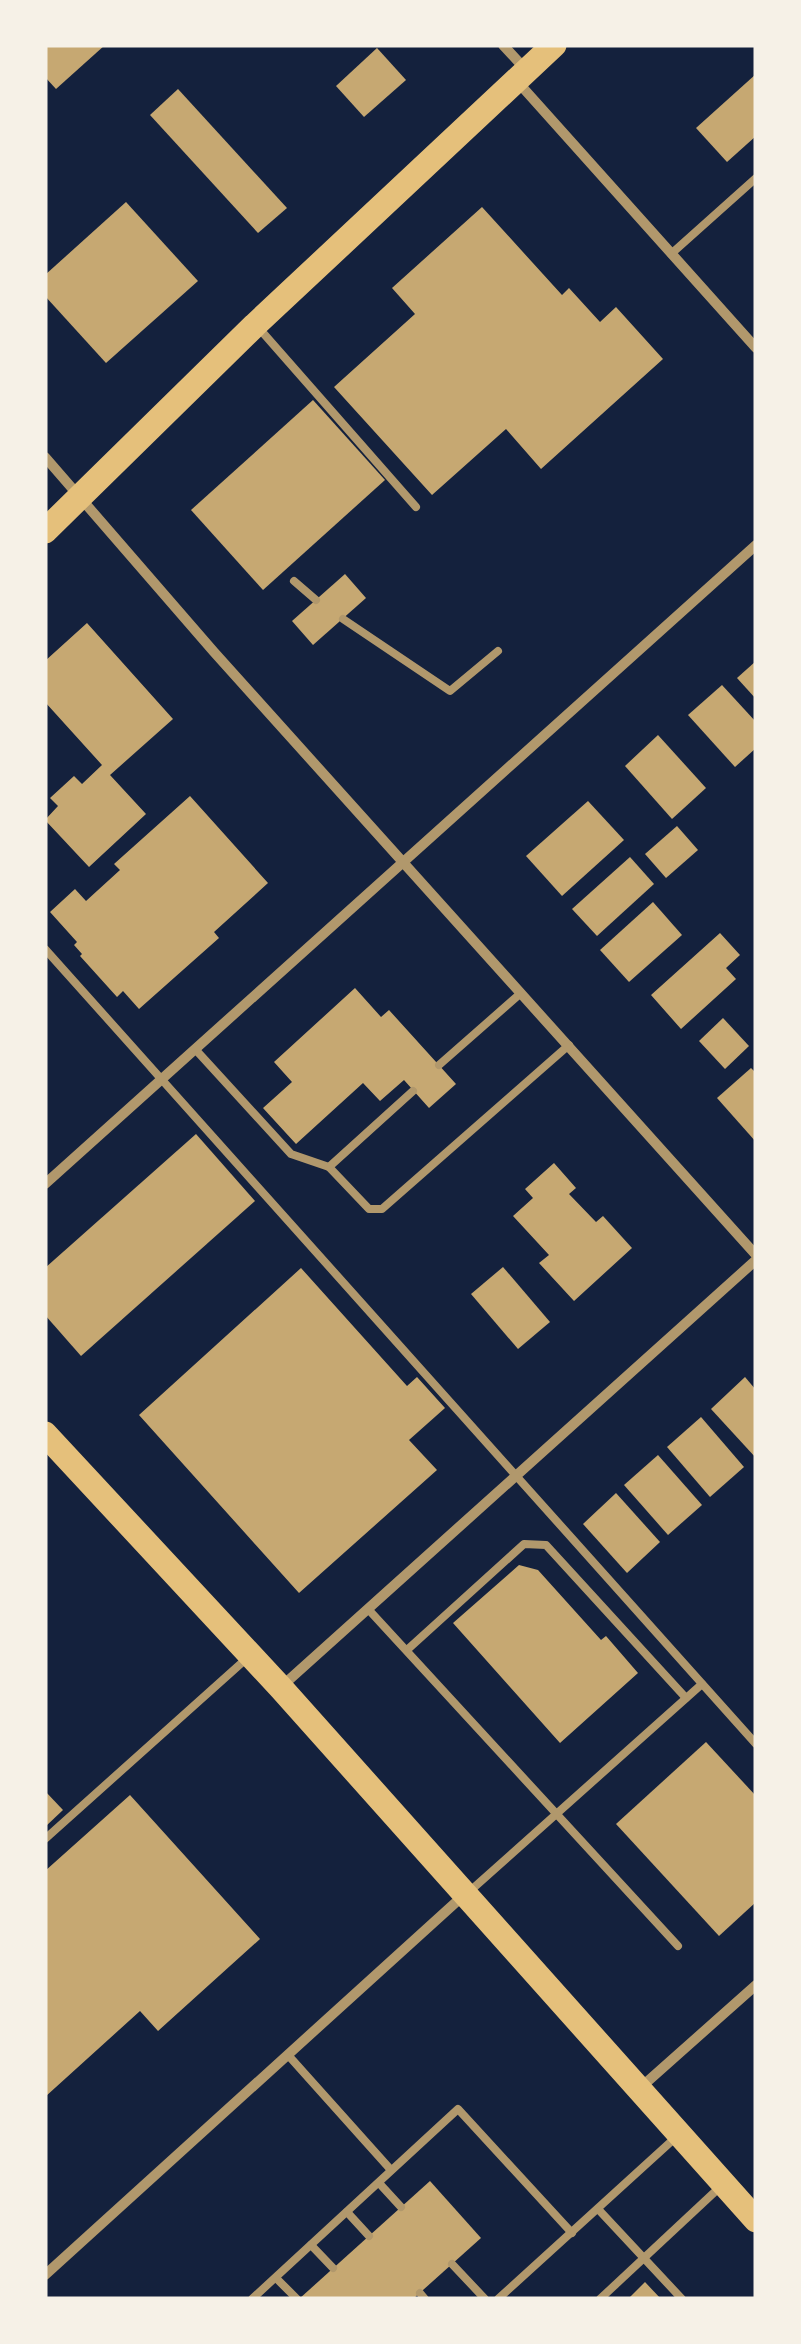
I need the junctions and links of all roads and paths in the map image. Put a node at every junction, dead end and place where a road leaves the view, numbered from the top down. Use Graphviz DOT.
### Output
graph roads {
  1 [pos="503,45"];
  2 [pos="554,45"];
  3 [pos="521,75"];
  4 [pos="756,178"];
  5 [pos="671,254"];
  6 [pos="255,325"];
  7 [pos="756,348"];
  8 [pos="45,457"];
  9 [pos="82,498"];
  10 [pos="416,507"];
  11 [pos="45,531"];
  12 [pos="756,545"];
  13 [pos="294,581"];
  14 [pos="316,600"];
  15 [pos="343,618"];
  16 [pos="498,651"];
  17 [pos="404,862"];
  18 [pos="45,949"];
  19 [pos="521,993"];
  20 [pos="568,1046"];
  21 [pos="195,1049"];
  22 [pos="439,1065"];
  23 [pos="162,1078"];
  24 [pos="413,1091"];
  25 [pos="329,1167"];
  26 [pos="45,1184"];
  27 [pos="756,1258"];
  28 [pos="45,1434"];
  29 [pos="516,1477"];
  30 [pos="368,1609"];
  31 [pos="407,1650"];
  32 [pos="250,1655"];
  33 [pos="702,1684"];
  34 [pos="280,1688"];
  35 [pos="686,1698"];
  36 [pos="756,1744"];
  37 [pos="557,1812"];
  38 [pos="45,1839"];
  39 [pos="466,1894"];
  40 [pos="678,1946"];
  41 [pos="756,1984"];
  42 [pos="288,2055"];
  43 [pos="638,2090"];
  44 [pos="679,2135"];
  45 [pos="392,2170"];
  46 [pos="379,2182"];
  47 [pos="724,2184"];
  48 [pos="401,2207"];
  49 [pos="598,2209"];
  50 [pos="347,2212"];
  51 [pos="756,2220"];
  52 [pos="572,2232"];
  53 [pos="368,2236"];
  54 [pos="311,2245"];
  55 [pos="644,2257"];
  56 [pos="452,2264"];
  57 [pos="333,2268"];
  58 [pos="45,2274"];
  59 [pos="276,2278"];
  60 [pos="668,2284"];
  61 [pos="252,2299"];
  62 [pos="297,2299"];
  63 [pos="485,2299"];
  64 [pos="498,2299"];
  65 [pos="600,2299"];
  66 [pos="670,2299"];
  67 [pos="682,2299"];
  1 -- 3 [label="street"];
  2 -- 3 [label="main road"];
  3 -- 5 [label="street"];
  3 -- 6 [label="main road"];
  4 -- 5 [label="lane"];
  5 -- 7 [label="street"];
  6 -- 9 [label="main road"];
  6 -- 10 [label="lane"];
  8 -- 9 [label="street"];
  9 -- 11 [label="main road"];
  9 -- 17 [label="street"];
  12 -- 17 [label="street"];
  13 -- 14 [label="lane"];
  15 -- 16 [label="lane"];
  17 -- 19 [label="street"];
  17 -- 21 [label="street"];
  18 -- 23 [label="lane"];
  19 -- 20 [label="street"];
  19 -- 22 [label="lane"];
  20 -- 25 [label="lane"];
  20 -- 27 [label="street"];
  21 -- 23 [label="street"];
  21 -- 25 [label="lane"];
  23 -- 26 [label="street"];
  23 -- 29 [label="lane"];
  24 -- 25 [label="lane"];
  27 -- 29 [label="street"];
  28 -- 32 [label="main road"];
  29 -- 30 [label="street"];
  29 -- 33 [label="lane"];
  30 -- 31 [label="lane"];
  30 -- 34 [label="street"];
  31 -- 35 [label="lane"];
  31 -- 37 [label="lane"];
  32 -- 34 [label="main road"];
  32 -- 38 [label="lane"];
  33 -- 35 [label="lane"];
  33 -- 36 [label="lane"];
  34 -- 39 [label="main road"];
  35 -- 37 [label="lane"];
  37 -- 39 [label="lane"];
  37 -- 40 [label="lane"];
  39 -- 42 [label="street"];
  39 -- 43 [label="main road"];
  41 -- 43 [label="street"];
  42 -- 45 [label="lane"];
  42 -- 58 [label="street"];
  43 -- 44 [label="main road"];
  44 -- 47 [label="main road"];
  44 -- 49 [label="lane"];
  45 -- 46 [label="lane"];
  45 -- 52 [label="lane"];
  46 -- 48 [label="lane"];
  46 -- 50 [label="lane"];
  47 -- 51 [label="main road"];
  47 -- 55 [label="lane"];
  49 -- 52 [label="lane"];
  49 -- 55 [label="lane"];
  50 -- 53 [label="lane"];
  50 -- 54 [label="lane"];
  52 -- 64 [label="lane"];
  54 -- 57 [label="lane"];
  54 -- 59 [label="lane"];
  55 -- 60 [label="lane"];
  55 -- 65 [label="lane"];
  56 -- 63 [label="lane"];
  59 -- 61 [label="lane"];
  59 -- 62 [label="lane"];
  60 -- 66 [label="lane"];
  60 -- 67 [label="lane"];
}
